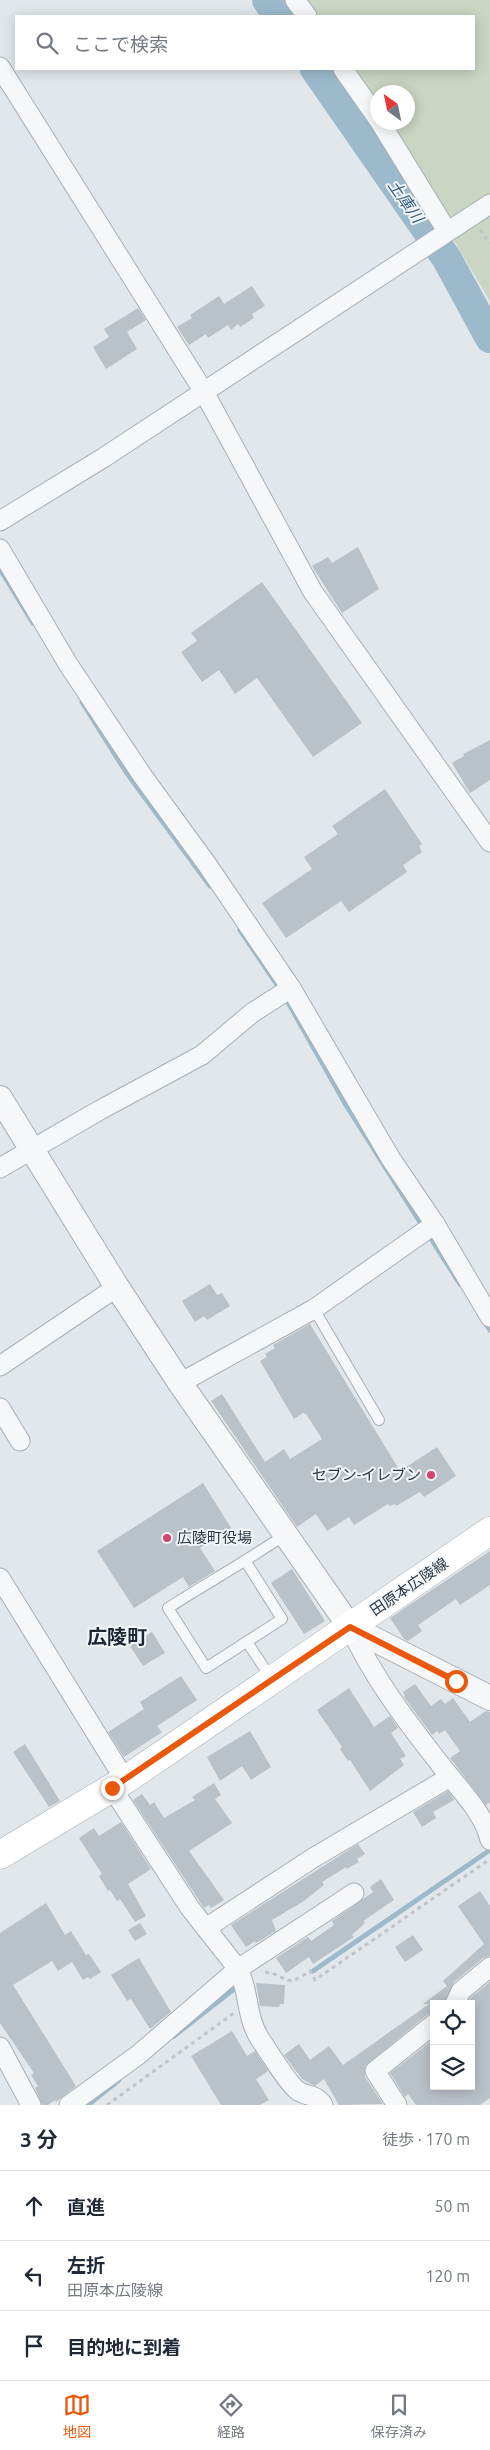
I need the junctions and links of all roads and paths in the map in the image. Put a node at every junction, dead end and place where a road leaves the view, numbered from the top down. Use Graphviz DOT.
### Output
graph roads {
  1 [pos="296,0"];
  2 [pos="306,15"];
  3 [pos="0,68"];
  4 [pos="344,70"];
  5 [pos="370,108"];
  6 [pos="385,130"];
  7 [pos="490,204"];
  8 [pos="447,231"];
  9 [pos="485,237"];
  10 [pos="490,247"];
  11 [pos="204,392"];
  12 [pos="0,521"];
  13 [pos="0,549"];
  14 [pos="490,842"];
  15 [pos="283,993"];
  16 [pos="0,1098"];
  17 [pos="31,1149"];
  18 [pos="0,1168"];
  19 [pos="428,1229"];
  20 [pos="117,1286"];
  21 [pos="314,1309"];
  22 [pos="490,1317"];
  23 [pos="0,1366"];
  24 [pos="180,1383"];
  25 [pos="0,1408"];
  26 [pos="379,1420"];
  27 [pos="20,1441"];
  28 [pos="490,1531"];
  29 [pos="286,1534"];
  30 [pos="246,1562"];
  31 [pos="0,1578"];
  32 [pos="350,1627"];
  33 [pos="247,1642"];
  34 [pos="273,1681"];
  35 [pos="490,1698"];
  36 [pos="450,1777"];
  37 [pos="118,1784"];
  38 [pos="490,1839"];
  39 [pos="0,1855"];
  40 [pos="490,1859"];
  41 [pos="354,1893"];
  42 [pos="206,1928"];
  43 [pos="490,1967"];
  44 [pos="241,1974"];
  45 [pos="457,2000"];
  46 [pos="246,2004"];
  47 [pos="430,2027"];
  48 [pos="0,2048"];
  49 [pos="31,2105"];
  50 [pos="70,2105"];
  51 [pos="107,2105"];
  52 [pos="323,2105"];
  53 [pos="397,2105"];
  1 -- 2 [label="street"];
  3 -- 11 [label="street"];
  4 -- 5 [label="street"];
  6 -- 8 [label="street"];
  7 -- 8 [label="street"];
  8 -- 11 [label="street"];
  9 -- 10 [label="path"];
  11 -- 12 [label="street"];
  11 -- 14 [label="street"];
  13 -- 15 [label="street"];
  15 -- 17 [label="street"];
  15 -- 19 [label="street"];
  16 -- 17 [label="street"];
  17 -- 18 [label="street"];
  17 -- 20 [label="street"];
  19 -- 21 [label="street"];
  19 -- 22 [label="street"];
  20 -- 23 [label="street"];
  20 -- 24 [label="street"];
  21 -- 24 [label="street"];
  21 -- 26 [label="lane"];
  24 -- 29 [label="street"];
  25 -- 27 [label="street"];
  28 -- 32 [label="main road, 田原本広陵線"];
  29 -- 30 [label="lane"];
  29 -- 32 [label="street"];
  30 -- 33 [label="lane"];
  30 -- 33 [label="lane"];
  31 -- 37 [label="street"];
  32 -- 34 [label="main road, 田原本広陵線"];
  32 -- 35 [label="street"];
  32 -- 36 [label="street"];
  33 -- 34 [label="lane"];
  34 -- 37 [label="main road, 田原本広陵線"];
  36 -- 38 [label="street"];
  36 -- 42 [label="street"];
  37 -- 39 [label="main road, 田原本広陵線"];
  37 -- 42 [label="street"];
  40 -- 44 [label="path"];
  41 -- 44 [label="street"];
  42 -- 44 [label="street"];
  43 -- 45 [label="street"];
  44 -- 46 [label="street"];
  44 -- 50 [label="street"];
  46 -- 51 [label="path"];
  46 -- 52 [label="street"];
  47 -- 53 [label="street"];
  48 -- 49 [label="street"];
}
